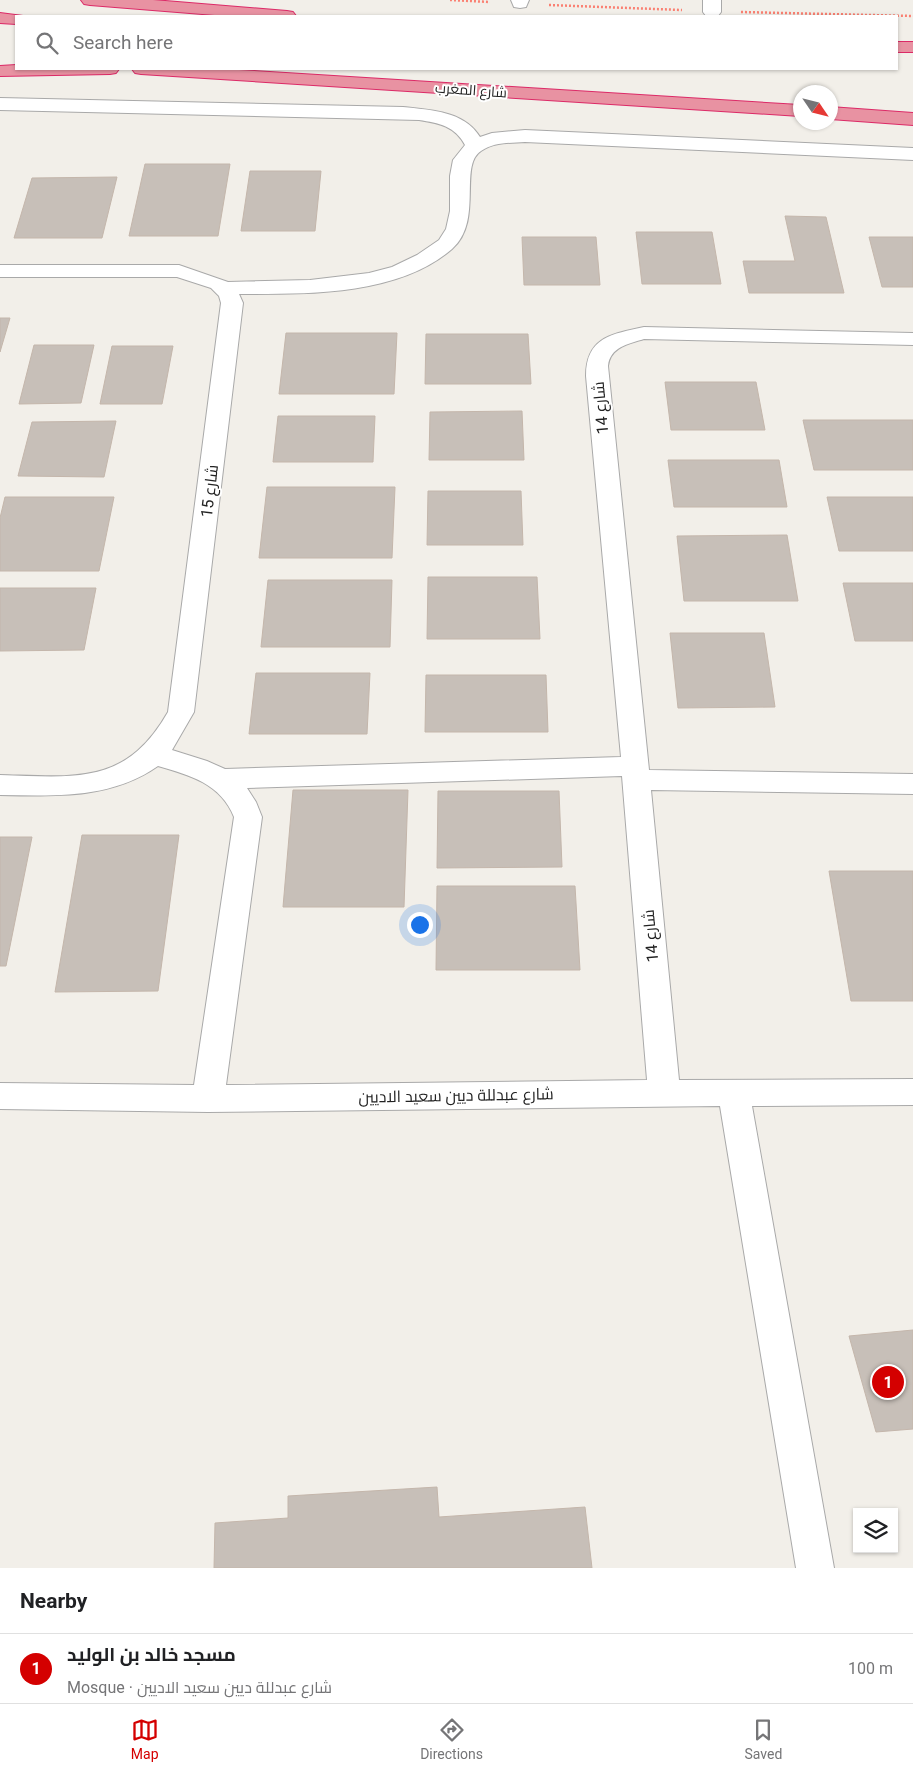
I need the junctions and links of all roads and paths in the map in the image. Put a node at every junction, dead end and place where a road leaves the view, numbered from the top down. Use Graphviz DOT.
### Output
graph roads {
  1 [pos="90,0"];
  2 [pos="276,15"];
  3 [pos="0,18"];
  4 [pos="15,19"];
  5 [pos="898,47"];
  6 [pos="913,47"];
  7 [pos="0,62"];
  8 [pos="15,63"];
  9 [pos="55,70"];
  10 [pos="156,70"];
  11 [pos="0,71"];
  12 [pos="0,104"];
  13 [pos="793,112"];
  14 [pos="838,114"];
  15 [pos="913,119"];
  16 [pos="475,146"];
  17 [pos="913,154"];
  18 [pos="0,271"];
  19 [pos="224,288"];
  20 [pos="913,339"];
  21 [pos="153,754"];
  22 [pos="635,773"];
  23 [pos="222,779"];
  24 [pos="913,784"];
  25 [pos="0,785"];
  26 [pos="734,1092"];
  27 [pos="913,1092"];
  28 [pos="664,1093"];
  29 [pos="0,1096"];
  30 [pos="208,1099"];
  31 [pos="815,1568"];
  1 -- 2 [label="highway"];
  3 -- 4 [label="highway"];
  5 -- 6 [label="highway"];
  7 -- 8 [label="highway"];
  9 -- 11 [label="highway"];
  10 -- 13 [label="highway, شارع المغرب"];
  12 -- 16 [label="street"];
  14 -- 15 [label="highway"];
  16 -- 17 [label="street"];
  16 -- 19 [label="street"];
  18 -- 19 [label="street"];
  19 -- 21 [label="street, شارع 15"];
  20 -- 22 [label="street, شارع 14"];
  21 -- 23 [label="street"];
  21 -- 25 [label="street, شارع 15"];
  22 -- 23 [label="street"];
  22 -- 24 [label="street"];
  22 -- 28 [label="street, شارع 14"];
  23 -- 30 [label="street"];
  26 -- 27 [label="street, شارع عبدللة ديين سعيد الاديين"];
  26 -- 28 [label="street, شارع عبدللة ديين سعيد الاديين"];
  26 -- 31 [label="street"];
  28 -- 30 [label="street, شارع عبدللة ديين سعيد الاديين"];
  29 -- 30 [label="street, شارع عبدللة ديين سعيد الاديين"];
}
